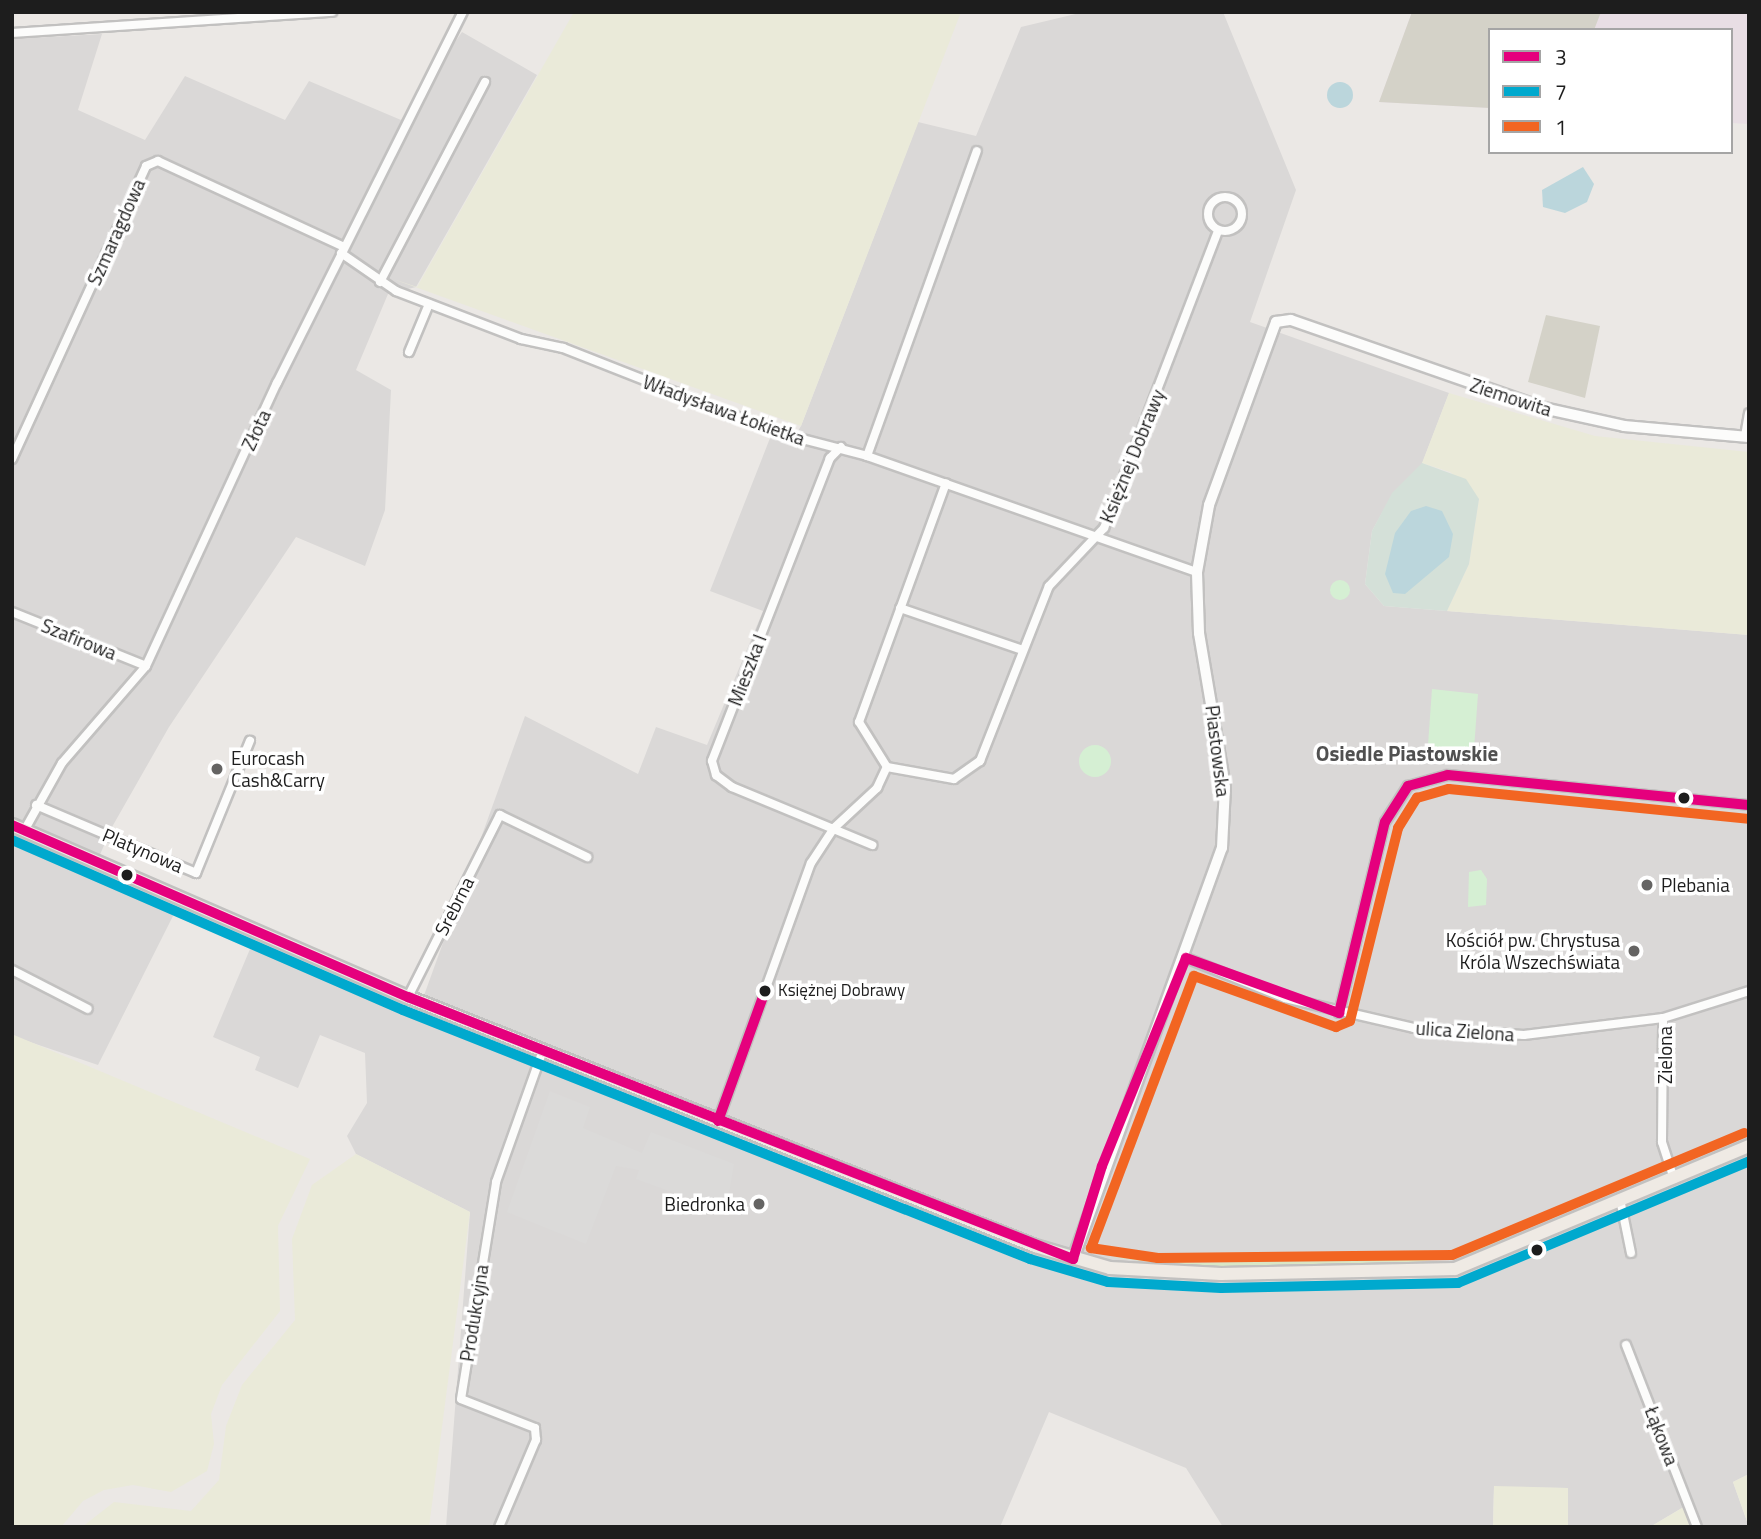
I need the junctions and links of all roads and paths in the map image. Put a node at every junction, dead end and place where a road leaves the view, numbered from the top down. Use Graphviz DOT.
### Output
graph roads {
  1 [pos="332,12"];
  2 [pos="463,12"];
  3 [pos="12,33"];
  4 [pos="485,82"];
  5 [pos="977,151"];
  6 [pos="1217,233"];
  7 [pos="342,250"];
  8 [pos="380,282"];
  9 [pos="429,304"];
  10 [pos="1282,318"];
  11 [pos="410,352"];
  12 [pos="1749,412"];
  13 [pos="1747,437"];
  14 [pos="841,447"];
  15 [pos="867,456"];
  16 [pos="12,458"];
  17 [pos="946,483"];
  18 [pos="1098,536"];
  19 [pos="1197,572"];
  20 [pos="900,608"];
  21 [pos="12,612"];
  22 [pos="1023,650"];
  23 [pos="146,666"];
  24 [pos="250,741"];
  25 [pos="887,767"];
  26 [pos="36,805"];
  27 [pos="1749,805"];
  28 [pos="18,828"];
  29 [pos="834,828"];
  30 [pos="872,845"];
  31 [pos="587,856"];
  32 [pos="1186,957"];
  33 [pos="12,970"];
  34 [pos="1749,991"];
  35 [pos="408,997"];
  36 [pos="88,1009"];
  37 [pos="1339,1013"];
  38 [pos="1664,1018"];
  39 [pos="543,1050"];
  40 [pos="718,1121"];
  41 [pos="1749,1146"];
  42 [pos="1674,1179"];
  43 [pos="1621,1204"];
  44 [pos="1631,1253"];
  45 [pos="1073,1259"];
  46 [pos="1626,1345"];
  47 [pos="499,1527"];
  48 [pos="1697,1527"];
  1 -- 3 [label="street"];
  2 -- 7 [label="street, Złota"];
  4 -- 8 [label="street"];
  5 -- 15 [label="street"];
  6 -- 6 [label="street, Księżnej Dobrawy"];
  6 -- 18 [label="street, Księżnej Dobrawy"];
  7 -- 8 [label="street, Władysława Łokietka"];
  7 -- 16 [label="street, Szmaragdowa"];
  7 -- 23 [label="street, Złota"];
  8 -- 9 [label="street, Władysława Łokietka"];
  9 -- 11 [label="street"];
  9 -- 14 [label="street, Władysława Łokietka"];
  10 -- 13 [label="street, Ziemowita"];
  10 -- 19 [label="street, Piastowska"];
  12 -- 13 [label="street"];
  14 -- 15 [label="street, Władysława Łokietka"];
  14 -- 29 [label="street, Mieszka I"];
  15 -- 17 [label="street, Władysława Łokietka"];
  17 -- 18 [label="street, Władysława Łokietka"];
  17 -- 20 [label="street"];
  18 -- 19 [label="street, Władysława Łokietka"];
  18 -- 22 [label="street, Księżnej Dobrawy"];
  19 -- 32 [label="street, Piastowska"];
  20 -- 22 [label="street"];
  20 -- 25 [label="street"];
  21 -- 23 [label="street, Szafirowa"];
  22 -- 25 [label="street, Księżnej Dobrawy"];
  23 -- 26 [label="street, Złota"];
  24 -- 26 [label="street, Platynowa"];
  25 -- 29 [label="street"];
  26 -- 28 [label="street, Złota"];
  27 -- 37 [label="street"];
  28 -- 35 [label="main road"];
  29 -- 30 [label="street"];
  29 -- 40 [label="street"];
  31 -- 35 [label="street, Srebrna"];
  32 -- 37 [label="street, ulica Zielona"];
  32 -- 45 [label="street, Piastowska"];
  33 -- 36 [label="street"];
  34 -- 38 [label="street, Zielona"];
  35 -- 39 [label="main road"];
  37 -- 38 [label="street, ulica Zielona"];
  38 -- 42 [label="street, Zielona"];
  39 -- 40 [label="main road"];
  39 -- 47 [label="street, Produkcyjna"];
  40 -- 45 [label="main road"];
  41 -- 42 [label="main road"];
  42 -- 43 [label="main road"];
  43 -- 44 [label="street"];
  43 -- 45 [label="main road"];
  46 -- 48 [label="street, Łąkowa"];
}
